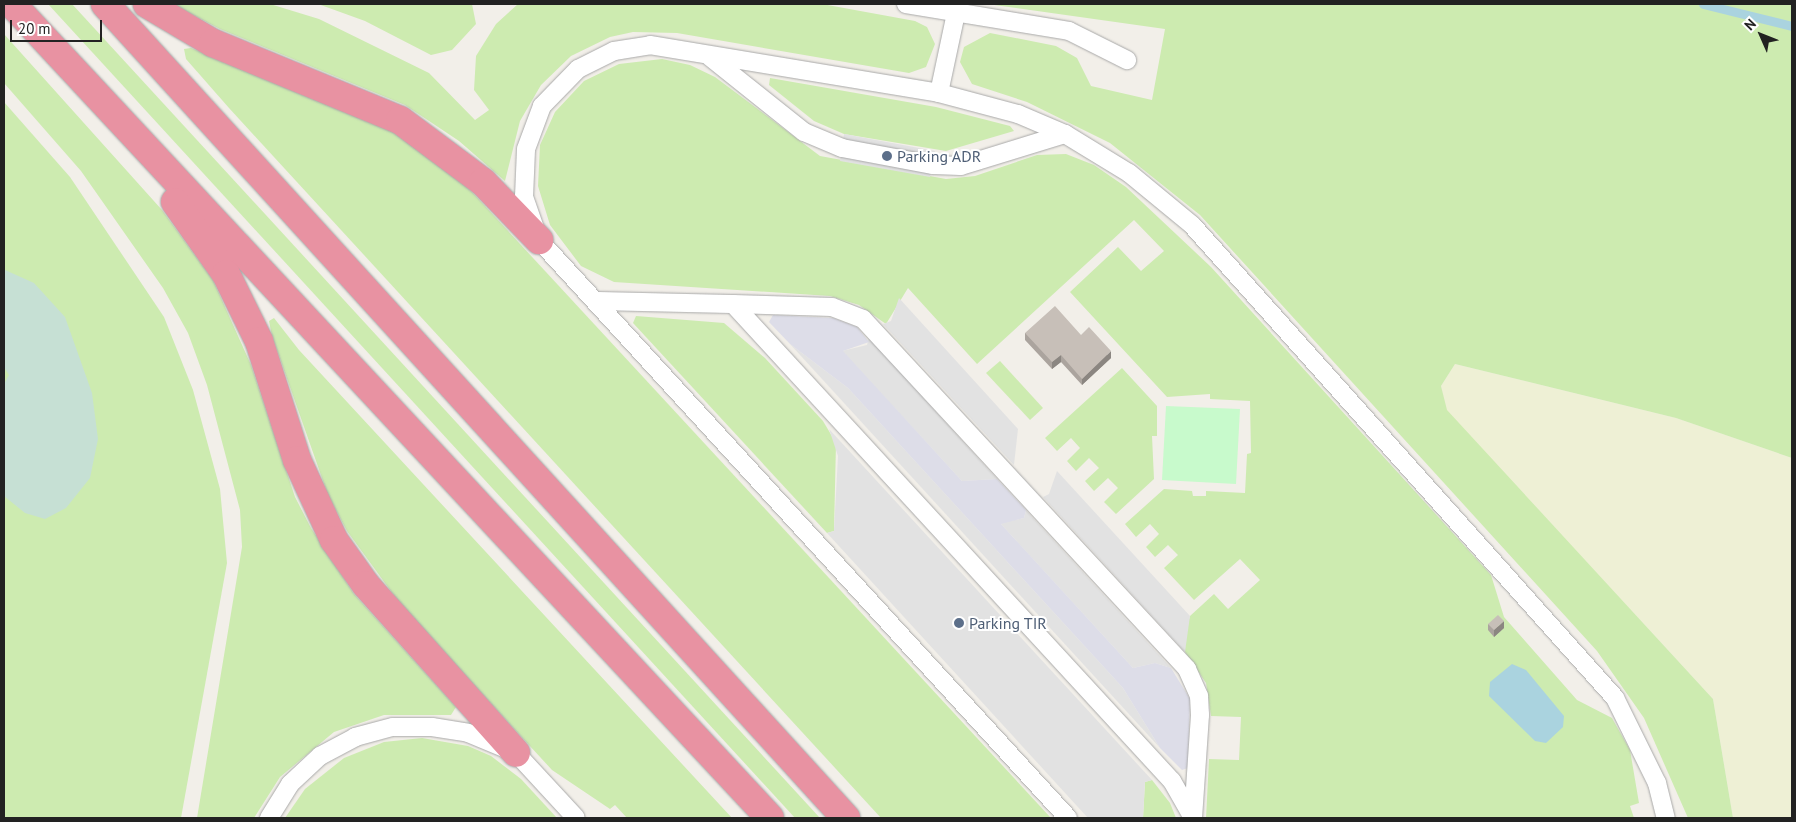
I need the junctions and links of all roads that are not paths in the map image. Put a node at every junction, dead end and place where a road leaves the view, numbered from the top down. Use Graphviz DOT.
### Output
graph roads {
  1 [pos="12,4"];
  2 [pos="105,4"];
  3 [pos="147,4"];
  4 [pos="906,4"];
  5 [pos="956,13"];
  6 [pos="707,55"];
  7 [pos="1127,60"];
  8 [pos="92,91"];
  9 [pos="939,93"];
  10 [pos="1065,134"];
  11 [pos="539,240"];
  12 [pos="596,301"];
  13 [pos="733,304"];
  14 [pos="516,753"];
  15 [pos="269,818"];
  16 [pos="576,818"];
  17 [pos="770,818"];
  18 [pos="846,818"];
  19 [pos="1068,818"];
  20 [pos="1193,818"];
  21 [pos="1666,818"];
  1 -- 8 [label="highway"];
  2 -- 18 [label="highway"];
  3 -- 11 [label="highway"];
  4 -- 5 [label="lane"];
  5 -- 7 [label="lane"];
  5 -- 9 [label="lane"];
  6 -- 9 [label="lane"];
  6 -- 10 [label="lane"];
  6 -- 11 [label="lane"];
  8 -- 14 [label="highway"];
  8 -- 17 [label="highway"];
  9 -- 10 [label="lane"];
  10 -- 21 [label="lane"];
  11 -- 12 [label="lane"];
  12 -- 13 [label="lane"];
  12 -- 19 [label="lane"];
  13 -- 20 [label="lane"];
  13 -- 20 [label="lane"];
  14 -- 15 [label="lane"];
  14 -- 16 [label="lane"];
}
